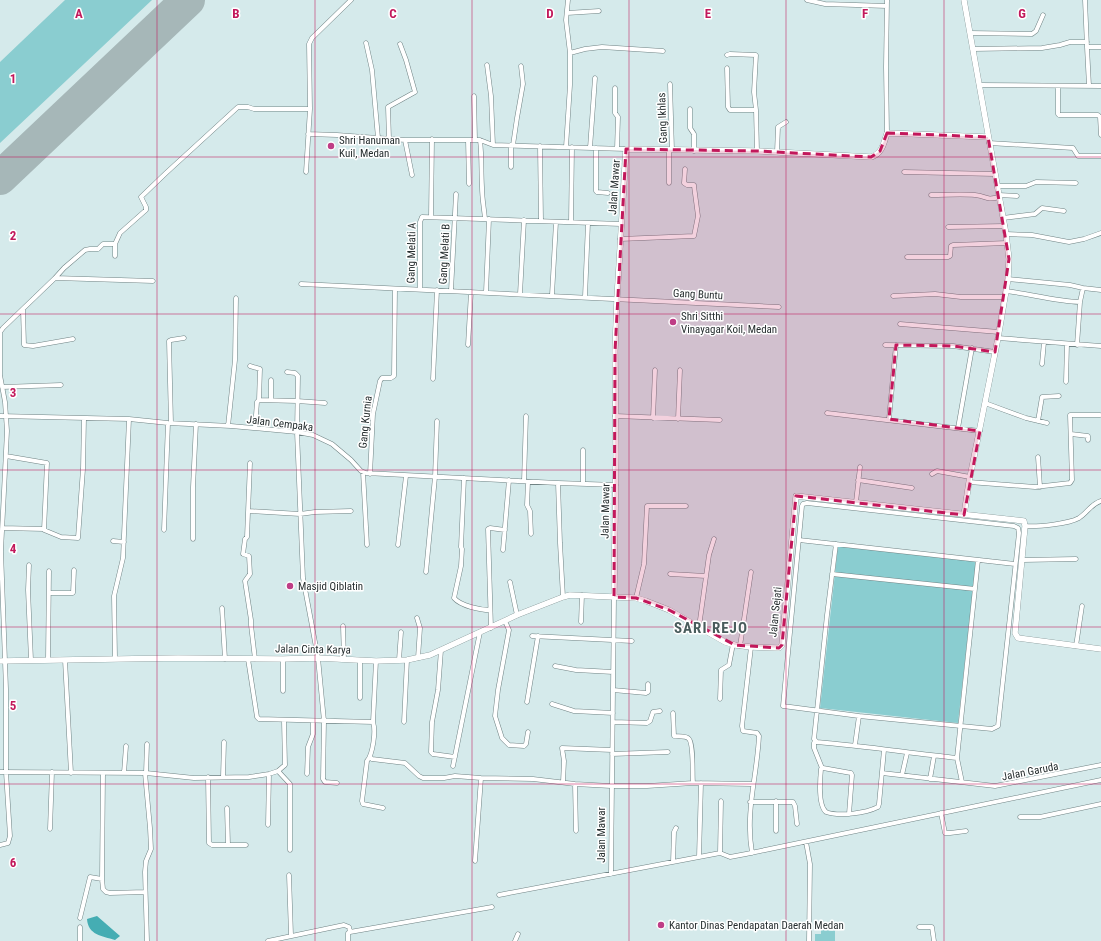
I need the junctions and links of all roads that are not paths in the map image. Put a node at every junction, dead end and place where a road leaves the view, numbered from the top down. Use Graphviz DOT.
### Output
graph roads {
  1 [pos="351,0"];
  2 [pos="568,0"];
  3 [pos="807,0"];
  4 [pos="887,0"];
  5 [pos="964,0"];
  6 [pos="1085,0"];
  7 [pos="887,6"];
  8 [pos="599,11"];
  9 [pos="567,13"];
  10 [pos="1043,15"];
  11 [pos="970,33"];
  12 [pos="1087,42"];
  13 [pos="366,43"];
  14 [pos="400,44"];
  15 [pos="1087,47"];
  16 [pos="1101,47"];
  17 [pos="973,49"];
  18 [pos="663,51"];
  19 [pos="570,53"];
  20 [pos="727,55"];
  21 [pos="487,65"];
  22 [pos="521,66"];
  23 [pos="727,68"];
  24 [pos="595,78"];
  25 [pos="670,84"];
  26 [pos="979,85"];
  27 [pos="1058,86"];
  28 [pos="1088,86"];
  29 [pos="1101,86"];
  30 [pos="615,88"];
  31 [pos="474,96"];
  32 [pos="310,109"];
  33 [pos="690,109"];
  34 [pos="756,110"];
  35 [pos="786,122"];
  36 [pos="887,133"];
  37 [pos="308,134"];
  38 [pos="1101,135"];
  39 [pos="378,138"];
  40 [pos="389,139"];
  41 [pos="432,139"];
  42 [pos="405,140"];
  43 [pos="468,140"];
  44 [pos="478,140"];
  45 [pos="989,140"];
  46 [pos="493,145"];
  47 [pos="512,145"];
  48 [pos="540,146"];
  49 [pos="566,147"];
  50 [pos="572,147"];
  51 [pos="590,148"];
  52 [pos="596,148"];
  53 [pos="617,149"];
  54 [pos="626,149"];
  55 [pos="670,150"];
  56 [pos="694,151"];
  57 [pos="757,151"];
  58 [pos="777,152"];
  59 [pos="1101,156"];
  60 [pos="511,166"];
  61 [pos="685,169"];
  62 [pos="306,172"];
  63 [pos="904,172"];
  64 [pos="995,174"];
  65 [pos="412,175"];
  66 [pos="669,183"];
  67 [pos="1076,183"];
  68 [pos="469,184"];
  69 [pos="997,186"];
  70 [pos="608,193"];
  71 [pos="456,194"];
  72 [pos="931,195"];
  73 [pos="999,196"];
  74 [pos="1017,196"];
  75 [pos="1064,211"];
  76 [pos="430,217"];
  77 [pos="455,218"];
  78 [pos="1003,218"];
  79 [pos="487,219"];
  80 [pos="524,220"];
  81 [pos="541,221"];
  82 [pos="556,222"];
  83 [pos="571,222"];
  84 [pos="588,223"];
  85 [pos="621,224"];
  86 [pos="1005,226"];
  87 [pos="948,227"];
  88 [pos="1101,233"];
  89 [pos="1006,234"];
  90 [pos="620,238"];
  91 [pos="1007,243"];
  92 [pos="115,244"];
  93 [pos="115,256"];
  94 [pos="907,257"];
  95 [pos="55,278"];
  96 [pos="1008,278"];
  97 [pos="153,281"];
  98 [pos="301,284"];
  99 [pos="1083,288"];
  100 [pos="395,289"];
  101 [pos="420,290"];
  102 [pos="437,290"];
  103 [pos="1101,290"];
  104 [pos="451,291"];
  105 [pos="471,292"];
  106 [pos="486,292"];
  107 [pos="520,294"];
  108 [pos="1005,294"];
  109 [pos="552,295"];
  110 [pos="893,296"];
  111 [pos="585,297"];
  112 [pos="236,298"];
  113 [pos="617,299"];
  114 [pos="1080,302"];
  115 [pos="779,307"];
  116 [pos="22,310"];
  117 [pos="900,324"];
  118 [pos="998,335"];
  119 [pos="184,338"];
  120 [pos="73,339"];
  121 [pos="1044,342"];
  122 [pos="896,344"];
  123 [pos="1067,344"];
  124 [pos="468,345"];
  125 [pos="885,345"];
  126 [pos="1077,345"];
  127 [pos="1101,346"];
  128 [pos="972,348"];
  129 [pos="995,352"];
  130 [pos="1042,364"];
  131 [pos="250,366"];
  132 [pos="655,370"];
  133 [pos="680,370"];
  134 [pos="287,372"];
  135 [pos="0,375"];
  136 [pos="271,380"];
  137 [pos="433,380"];
  138 [pos="1066,382"];
  139 [pos="61,385"];
  140 [pos="2,386"];
  141 [pos="1059,396"];
  142 [pos="259,400"];
  143 [pos="271,400"];
  144 [pos="297,401"];
  145 [pos="325,403"];
  146 [pos="985,403"];
  147 [pos="827,413"];
  148 [pos="1100,415"];
  149 [pos="0,416"];
  150 [pos="6,416"];
  151 [pos="526,416"];
  152 [pos="615,416"];
  153 [pos="84,418"];
  154 [pos="653,418"];
  155 [pos="129,419"];
  156 [pos="678,419"];
  157 [pos="888,419"];
  158 [pos="720,420"];
  159 [pos="437,421"];
  160 [pos="1038,421"];
  161 [pos="169,423"];
  162 [pos="1048,423"];
  163 [pos="196,424"];
  164 [pos="228,426"];
  165 [pos="255,428"];
  166 [pos="958,428"];
  167 [pos="980,431"];
  168 [pos="297,432"];
  169 [pos="1071,434"];
  170 [pos="1088,440"];
  171 [pos="583,450"];
  172 [pos="6,456"];
  173 [pos="1038,458"];
  174 [pos="250,463"];
  175 [pos="860,467"];
  176 [pos="364,472"];
  177 [pos="370,474"];
  178 [pos="932,474"];
  179 [pos="406,476"];
  180 [pos="435,477"];
  181 [pos="464,478"];
  182 [pos="509,480"];
  183 [pos="858,480"];
  184 [pos="970,480"];
  185 [pos="526,482"];
  186 [pos="558,483"];
  187 [pos="583,484"];
  188 [pos="616,485"];
  189 [pos="1040,487"];
  190 [pos="912,488"];
  191 [pos="1101,501"];
  192 [pos="856,502"];
  193 [pos="2,503"];
  194 [pos="686,506"];
  195 [pos="248,511"];
  196 [pos="352,511"];
  197 [pos="300,514"];
  198 [pos="964,515"];
  199 [pos="1026,526"];
  200 [pos="2,528"];
  201 [pos="44,529"];
  202 [pos="164,530"];
  203 [pos="505,530"];
  204 [pos="531,534"];
  205 [pos="193,539"];
  206 [pos="714,539"];
  207 [pos="799,540"];
  208 [pos="112,541"];
  209 [pos="124,542"];
  210 [pos="836,544"];
  211 [pos="367,545"];
  212 [pos="398,546"];
  213 [pos="503,550"];
  214 [pos="1,551"];
  215 [pos="1076,559"];
  216 [pos="978,560"];
  217 [pos="1023,560"];
  218 [pos="1,562"];
  219 [pos="1015,564"];
  220 [pos="29,565"];
  221 [pos="74,570"];
  222 [pos="49,571"];
  223 [pos="426,572"];
  224 [pos="752,572"];
  225 [pos="670,574"];
  226 [pos="832,574"];
  227 [pos="706,576"];
  228 [pos="510,582"];
  229 [pos="975,589"];
  230 [pos="49,593"];
  231 [pos="582,595"];
  232 [pos="564,597"];
  233 [pos="614,597"];
  234 [pos="636,598"];
  235 [pos="1082,606"];
  236 [pos="222,608"];
  237 [pos="490,610"];
  238 [pos="517,616"];
  239 [pos="417,618"];
  240 [pos="504,621"];
  241 [pos="581,622"];
  242 [pos="343,626"];
  243 [pos="699,627"];
  244 [pos="491,628"];
  245 [pos="401,632"];
  246 [pos="480,632"];
  247 [pos="532,636"];
  248 [pos="538,636"];
  249 [pos="614,641"];
  250 [pos="632,641"];
  251 [pos="733,644"];
  252 [pos="740,646"];
  253 [pos="1076,646"];
  254 [pos="751,647"];
  255 [pos="1101,649"];
  256 [pos="441,650"];
  257 [pos="115,658"];
  258 [pos="318,658"];
  259 [pos="48,659"];
  260 [pos="225,659"];
  261 [pos="248,659"];
  262 [pos="255,659"];
  263 [pos="283,659"];
  264 [pos="344,659"];
  265 [pos="418,659"];
  266 [pos="31,660"];
  267 [pos="65,660"];
  268 [pos="360,660"];
  269 [pos="399,660"];
  270 [pos="407,660"];
  271 [pos="2,661"];
  272 [pos="376,661"];
  273 [pos="555,666"];
  274 [pos="614,672"];
  275 [pos="648,684"];
  276 [pos="614,690"];
  277 [pos="283,691"];
  278 [pos="360,698"];
  279 [pos="720,699"];
  280 [pos="527,702"];
  281 [pos="552,704"];
  282 [pos="660,711"];
  283 [pos="817,711"];
  284 [pos="613,712"];
  285 [pos="673,713"];
  286 [pos="859,716"];
  287 [pos="284,720"];
  288 [pos="313,721"];
  289 [pos="324,721"];
  290 [pos="373,722"];
  291 [pos="404,722"];
  292 [pos="613,722"];
  293 [pos="961,726"];
  294 [pos="528,732"];
  295 [pos="815,741"];
  296 [pos="224,742"];
  297 [pos="147,744"];
  298 [pos="855,745"];
  299 [pos="126,746"];
  300 [pos="884,750"];
  301 [pos="612,752"];
  302 [pos="668,752"];
  303 [pos="907,753"];
  304 [pos="934,756"];
  305 [pos="370,757"];
  306 [pos="455,757"];
  307 [pos="957,758"];
  308 [pos="1101,765"];
  309 [pos="453,766"];
  310 [pos="822,768"];
  311 [pos="278,771"];
  312 [pos="0,772"];
  313 [pos="6,772"];
  314 [pos="52,772"];
  315 [pos="71,773"];
  316 [pos="103,773"];
  317 [pos="124,773"];
  318 [pos="146,773"];
  319 [pos="882,773"];
  320 [pos="269,774"];
  321 [pos="307,774"];
  322 [pos="902,775"];
  323 [pos="223,777"];
  324 [pos="208,778"];
  325 [pos="481,778"];
  326 [pos="930,779"];
  327 [pos="1101,780"];
  328 [pos="563,782"];
  329 [pos="962,782"];
  330 [pos="337,783"];
  331 [pos="701,783"];
  332 [pos="575,784"];
  333 [pos="693,784"];
  334 [pos="752,784"];
  335 [pos="611,786"];
  336 [pos="721,801"];
  337 [pos="776,801"];
  338 [pos="750,802"];
  339 [pos="1101,804"];
  340 [pos="227,808"];
  341 [pos="383,808"];
  342 [pos="941,813"];
  343 [pos="849,814"];
  344 [pos="1020,818"];
  345 [pos="797,824"];
  346 [pos="268,825"];
  347 [pos="676,828"];
  348 [pos="50,829"];
  349 [pos="576,831"];
  350 [pos="776,831"];
  351 [pos="966,832"];
  352 [pos="806,842"];
  353 [pos="0,845"];
  354 [pos="228,845"];
  355 [pos="246,845"];
  356 [pos="290,850"];
  357 [pos="720,853"];
  358 [pos="752,853"];
  359 [pos="699,857"];
  360 [pos="475,861"];
  361 [pos="673,862"];
  362 [pos="611,874"];
  363 [pos="290,876"];
  364 [pos="102,879"];
  365 [pos="145,892"];
  366 [pos="499,895"];
  367 [pos="492,907"];
  368 [pos="80,918"];
  369 [pos="80,927"];
  370 [pos="919,928"];
  371 [pos="350,932"];
  372 [pos="518,934"];
  373 [pos="291,935"];
  374 [pos="80,941"];
  375 [pos="147,941"];
  376 [pos="268,941"];
  377 [pos="348,941"];
  378 [pos="515,941"];
  379 [pos="809,941"];
  380 [pos="934,941"];
  1 -- 32 [label="street"];
  2 -- 9 [label="street"];
  3 -- 7 [label="street"];
  4 -- 7 [label="street"];
  5 -- 11 [label="street"];
  6 -- 12 [label="street"];
  7 -- 36 [label="street"];
  8 -- 9 [label="street"];
  9 -- 19 [label="street"];
  10 -- 11 [label="street"];
  11 -- 17 [label="street"];
  12 -- 15 [label="street"];
  12 -- 17 [label="street"];
  13 -- 39 [label="street"];
  14 -- 40 [label="street"];
  15 -- 16 [label="street"];
  15 -- 28 [label="street"];
  17 -- 26 [label="street"];
  18 -- 19 [label="street"];
  19 -- 49 [label="street"];
  20 -- 34 [label="street"];
  21 -- 46 [label="street"];
  22 -- 47 [label="street"];
  23 -- 34 [label="street"];
  24 -- 51 [label="street"];
  25 -- 55 [label="street, Gang Ikhlas"];
  26 -- 27 [label="street"];
  26 -- 45 [label="street"];
  27 -- 28 [label="street"];
  27 -- 38 [label="street"];
  28 -- 29 [label="street"];
  30 -- 53 [label="street"];
  31 -- 44 [label="street"];
  32 -- 37 [label="street"];
  32 -- 92 [label="street"];
  33 -- 56 [label="street"];
  34 -- 57 [label="street"];
  35 -- 58 [label="street"];
  36 -- 45 [label="street"];
  36 -- 58 [label="street"];
  37 -- 39 [label="street"];
  37 -- 62 [label="street"];
  39 -- 40 [label="street"];
  40 -- 42 [label="street"];
  41 -- 42 [label="street"];
  41 -- 43 [label="street"];
  41 -- 76 [label="street"];
  42 -- 65 [label="street"];
  43 -- 44 [label="street"];
  43 -- 68 [label="street"];
  44 -- 46 [label="street"];
  44 -- 79 [label="street"];
  45 -- 59 [label="street"];
  45 -- 64 [label="street"];
  46 -- 47 [label="street"];
  47 -- 48 [label="street"];
  47 -- 60 [label="street"];
  48 -- 49 [label="street"];
  48 -- 81 [label="street"];
  49 -- 50 [label="street"];
  50 -- 51 [label="street"];
  50 -- 83 [label="street"];
  51 -- 52 [label="street"];
  52 -- 53 [label="street"];
  52 -- 70 [label="street"];
  53 -- 54 [label="street"];
  54 -- 55 [label="street"];
  54 -- 85 [label="street, Jalan Mawar"];
  55 -- 56 [label="street"];
  55 -- 66 [label="street, Gang Ikhlas"];
  56 -- 57 [label="street"];
  57 -- 58 [label="street"];
  61 -- 90 [label="street"];
  63 -- 64 [label="street"];
  64 -- 69 [label="street"];
  67 -- 69 [label="street"];
  69 -- 73 [label="street"];
  71 -- 77 [label="street, Gang Melati B"];
  72 -- 73 [label="street"];
  73 -- 74 [label="street"];
  73 -- 78 [label="street"];
  75 -- 78 [label="street"];
  76 -- 77 [label="street"];
  76 -- 101 [label="street, Gang Melati A"];
  77 -- 79 [label="street"];
  77 -- 104 [label="street, Gang Melati B"];
  78 -- 86 [label="street"];
  79 -- 80 [label="street"];
  79 -- 106 [label="street"];
  80 -- 81 [label="street"];
  80 -- 107 [label="street"];
  81 -- 82 [label="street"];
  82 -- 83 [label="street"];
  82 -- 109 [label="street"];
  83 -- 84 [label="street"];
  84 -- 85 [label="street"];
  84 -- 111 [label="street"];
  85 -- 90 [label="street, Jalan Mawar"];
  86 -- 87 [label="street"];
  86 -- 89 [label="street"];
  88 -- 89 [label="street"];
  89 -- 91 [label="street"];
  90 -- 113 [label="street, Jalan Mawar"];
  91 -- 94 [label="street"];
  91 -- 96 [label="street"];
  92 -- 93 [label="street"];
  92 -- 95 [label="street"];
  95 -- 97 [label="street"];
  95 -- 116 [label="street"];
  96 -- 99 [label="street"];
  96 -- 108 [label="street"];
  98 -- 100 [label="street, Gang Buntu"];
  99 -- 103 [label="street"];
  99 -- 114 [label="street"];
  100 -- 101 [label="street, Gang Buntu"];
  100 -- 177 [label="street, Gang Kurnia"];
  101 -- 102 [label="street, Gang Buntu"];
  102 -- 104 [label="street, Gang Buntu"];
  102 -- 137 [label="street"];
  104 -- 105 [label="street, Gang Buntu"];
  105 -- 106 [label="street, Gang Buntu"];
  105 -- 124 [label="street"];
  106 -- 107 [label="street, Gang Buntu"];
  107 -- 109 [label="street, Gang Buntu"];
  108 -- 110 [label="street"];
  108 -- 114 [label="street"];
  108 -- 118 [label="street"];
  109 -- 111 [label="street, Gang Buntu"];
  111 -- 113 [label="street, Gang Buntu"];
  112 -- 164 [label="street"];
  113 -- 115 [label="street, Gang Buntu"];
  113 -- 152 [label="street, Jalan Mawar"];
  114 -- 126 [label="street"];
  116 -- 120 [label="street"];
  116 -- 135 [label="street"];
  117 -- 118 [label="street"];
  118 -- 121 [label="street"];
  118 -- 129 [label="street"];
  119 -- 161 [label="street"];
  121 -- 123 [label="street"];
  121 -- 130 [label="street"];
  122 -- 125 [label="street"];
  122 -- 128 [label="street"];
  122 -- 157 [label="street"];
  123 -- 126 [label="street"];
  123 -- 138 [label="street"];
  126 -- 127 [label="street"];
  128 -- 129 [label="street"];
  128 -- 166 [label="street"];
  129 -- 146 [label="street"];
  131 -- 142 [label="street"];
  132 -- 154 [label="street"];
  133 -- 156 [label="street"];
  134 -- 144 [label="street"];
  135 -- 140 [label="street"];
  136 -- 143 [label="street"];
  139 -- 140 [label="street"];
  140 -- 150 [label="street"];
  141 -- 160 [label="street"];
  142 -- 143 [label="street"];
  142 -- 165 [label="street"];
  143 -- 144 [label="street"];
  144 -- 145 [label="street"];
  144 -- 168 [label="street"];
  146 -- 160 [label="street"];
  146 -- 167 [label="street"];
  147 -- 157 [label="street"];
  148 -- 169 [label="street"];
  149 -- 150 [label="street, Jalan Cempaka"];
  150 -- 153 [label="street, Jalan Cempaka"];
  150 -- 172 [label="street"];
  151 -- 185 [label="street"];
  152 -- 154 [label="street"];
  152 -- 188 [label="street, Jalan Mawar"];
  153 -- 155 [label="street, Jalan Cempaka"];
  153 -- 201 [label="street"];
  154 -- 156 [label="street"];
  155 -- 161 [label="street, Jalan Cempaka"];
  155 -- 209 [label="street"];
  156 -- 158 [label="street"];
  157 -- 166 [label="street"];
  159 -- 180 [label="street"];
  160 -- 162 [label="street"];
  161 -- 163 [label="street, Jalan Cempaka"];
  161 -- 202 [label="street"];
  163 -- 164 [label="street, Jalan Cempaka"];
  163 -- 205 [label="street"];
  164 -- 165 [label="street, Jalan Cempaka"];
  165 -- 168 [label="street, Jalan Cempaka"];
  166 -- 167 [label="street"];
  167 -- 184 [label="street"];
  168 -- 176 [label="street, Jalan Cempaka"];
  168 -- 197 [label="street"];
  169 -- 170 [label="street"];
  169 -- 189 [label="street"];
  171 -- 187 [label="street"];
  172 -- 193 [label="street"];
  172 -- 201 [label="street"];
  173 -- 189 [label="street"];
  174 -- 195 [label="street"];
  175 -- 183 [label="street"];
  176 -- 177 [label="street, Jalan Cempaka"];
  176 -- 211 [label="street"];
  177 -- 179 [label="street, Jalan Cempaka"];
  178 -- 184 [label="street"];
  179 -- 180 [label="street, Jalan Cempaka"];
  179 -- 212 [label="street"];
  180 -- 181 [label="street, Jalan Cempaka"];
  180 -- 223 [label="street"];
  181 -- 182 [label="street, Jalan Cempaka"];
  181 -- 237 [label="street"];
  182 -- 185 [label="street, Jalan Cempaka"];
  182 -- 203 [label="street"];
  183 -- 190 [label="street"];
  183 -- 192 [label="street"];
  184 -- 189 [label="street"];
  184 -- 198 [label="street"];
  185 -- 186 [label="street, Jalan Cempaka"];
  185 -- 204 [label="street"];
  186 -- 187 [label="street, Jalan Cempaka"];
  186 -- 232 [label="street"];
  187 -- 188 [label="street, Jalan Cempaka"];
  188 -- 233 [label="street, Jalan Mawar"];
  191 -- 199 [label="street"];
  192 -- 198 [label="street"];
  192 -- 254 [label="street, Jalan Sejati"];
  193 -- 200 [label="street"];
  194 -- 234 [label="street"];
  195 -- 197 [label="street"];
  195 -- 262 [label="street"];
  196 -- 197 [label="street"];
  197 -- 258 [label="street"];
  198 -- 199 [label="street"];
  199 -- 217 [label="street"];
  200 -- 201 [label="street"];
  200 -- 214 [label="street"];
  203 -- 213 [label="street"];
  203 -- 237 [label="street"];
  206 -- 227 [label="street"];
  207 -- 210 [label="street"];
  207 -- 219 [label="street"];
  207 -- 283 [label="street"];
  208 -- 209 [label="street"];
  209 -- 257 [label="street"];
  210 -- 216 [label="street"];
  210 -- 226 [label="street"];
  214 -- 218 [label="street"];
  215 -- 217 [label="street"];
  216 -- 219 [label="street"];
  216 -- 229 [label="street"];
  217 -- 253 [label="street"];
  218 -- 271 [label="street"];
  219 -- 293 [label="street"];
  220 -- 266 [label="street"];
  221 -- 230 [label="street"];
  222 -- 230 [label="street"];
  224 -- 252 [label="street"];
  225 -- 227 [label="street"];
  226 -- 229 [label="street"];
  226 -- 283 [label="street"];
  227 -- 243 [label="street"];
  228 -- 238 [label="street"];
  229 -- 293 [label="street"];
  230 -- 259 [label="street"];
  231 -- 232 [label="street, Jalan Cinta Karya"];
  231 -- 233 [label="street, Jalan Cinta Karya"];
  231 -- 241 [label="street"];
  232 -- 238 [label="street, Jalan Cinta Karya"];
  233 -- 234 [label="street, Jalan Sejati"];
  233 -- 249 [label="street, Jalan Mawar"];
  234 -- 243 [label="street, Jalan Sejati"];
  235 -- 253 [label="street"];
  236 -- 260 [label="street"];
  237 -- 244 [label="street"];
  238 -- 240 [label="street, Jalan Cinta Karya"];
  239 -- 265 [label="street"];
  240 -- 244 [label="street, Jalan Cinta Karya"];
  240 -- 294 [label="street"];
  242 -- 264 [label="street"];
  243 -- 251 [label="street, Jalan Sejati"];
  244 -- 246 [label="street, Jalan Cinta Karya"];
  245 -- 269 [label="street"];
  246 -- 256 [label="street, Jalan Cinta Karya"];
  246 -- 306 [label="street"];
  247 -- 248 [label="street"];
  248 -- 249 [label="street"];
  248 -- 280 [label="street"];
  249 -- 250 [label="street"];
  249 -- 274 [label="street, Jalan Mawar"];
  251 -- 252 [label="street, Jalan Sejati"];
  251 -- 279 [label="street"];
  252 -- 254 [label="street, Jalan Sejati"];
  253 -- 255 [label="street"];
  254 -- 334 [label="street"];
  256 -- 265 [label="street, Jalan Cinta Karya"];
  256 -- 306 [label="street"];
  257 -- 260 [label="street, Jalan Cinta Karya"];
  257 -- 267 [label="street, Jalan Cinta Karya"];
  258 -- 263 [label="street, Jalan Cinta Karya"];
  258 -- 264 [label="street, Jalan Cinta Karya"];
  258 -- 289 [label="street"];
  259 -- 266 [label="street, Jalan Cinta Karya"];
  259 -- 267 [label="street, Jalan Cinta Karya"];
  260 -- 261 [label="street, Jalan Cinta Karya"];
  261 -- 262 [label="street, Jalan Cinta Karya"];
  261 -- 287 [label="street"];
  262 -- 263 [label="street, Jalan Cinta Karya"];
  263 -- 277 [label="street"];
  264 -- 268 [label="street, Jalan Cinta Karya"];
  265 -- 270 [label="street, Jalan Cinta Karya"];
  266 -- 271 [label="street, Jalan Cinta Karya"];
  267 -- 315 [label="street"];
  268 -- 272 [label="street, Jalan Cinta Karya"];
  268 -- 278 [label="street"];
  269 -- 270 [label="street, Jalan Cinta Karya"];
  269 -- 272 [label="street, Jalan Cinta Karya"];
  270 -- 291 [label="street"];
  271 -- 313 [label="street"];
  272 -- 290 [label="street"];
  273 -- 274 [label="street"];
  274 -- 276 [label="street, Jalan Mawar"];
  275 -- 276 [label="street"];
  276 -- 284 [label="street, Jalan Mawar"];
  281 -- 284 [label="street"];
  282 -- 292 [label="street"];
  283 -- 286 [label="street"];
  283 -- 295 [label="street"];
  284 -- 292 [label="street, Jalan Mawar"];
  285 -- 333 [label="street"];
  286 -- 293 [label="street"];
  286 -- 298 [label="street"];
  287 -- 288 [label="street"];
  287 -- 311 [label="street"];
  288 -- 289 [label="street"];
  288 -- 321 [label="street"];
  289 -- 290 [label="street"];
  289 -- 330 [label="street"];
  290 -- 305 [label="street"];
  292 -- 301 [label="street, Jalan Mawar"];
  293 -- 307 [label="street"];
  295 -- 298 [label="street"];
  295 -- 310 [label="street"];
  296 -- 323 [label="street"];
  297 -- 318 [label="street"];
  298 -- 300 [label="street"];
  299 -- 317 [label="street"];
  300 -- 303 [label="street"];
  300 -- 319 [label="street"];
  301 -- 302 [label="street"];
  301 -- 328 [label="street"];
  301 -- 335 [label="street, Jalan Mawar"];
  303 -- 304 [label="street"];
  303 -- 322 [label="street"];
  304 -- 307 [label="street"];
  304 -- 326 [label="street"];
  305 -- 325 [label="street"];
  305 -- 341 [label="street"];
  306 -- 309 [label="street"];
  307 -- 329 [label="street"];
  308 -- 329 [label="street, Jalan Garuda"];
  310 -- 343 [label="street"];
  310 -- 343 [label="street"];
  311 -- 320 [label="street"];
  311 -- 356 [label="street"];
  312 -- 313 [label="street"];
  313 -- 314 [label="street"];
  313 -- 353 [label="street"];
  314 -- 315 [label="street"];
  314 -- 348 [label="street"];
  315 -- 316 [label="street"];
  316 -- 317 [label="street"];
  316 -- 364 [label="street"];
  317 -- 318 [label="street"];
  318 -- 324 [label="street"];
  318 -- 365 [label="street"];
  319 -- 322 [label="street, Jalan Garuda"];
  319 -- 343 [label="street"];
  320 -- 323 [label="street"];
  320 -- 346 [label="street"];
  322 -- 326 [label="street, Jalan Garuda"];
  323 -- 324 [label="street"];
  324 -- 354 [label="street"];
  325 -- 328 [label="street"];
  325 -- 360 [label="street"];
  326 -- 329 [label="street, Jalan Garuda"];
  327 -- 342 [label="street"];
  328 -- 332 [label="street"];
  331 -- 333 [label="street"];
  331 -- 334 [label="street"];
  331 -- 359 [label="street"];
  332 -- 335 [label="street"];
  332 -- 349 [label="street"];
  333 -- 335 [label="street"];
  334 -- 338 [label="street"];
  335 -- 362 [label="street, Jalan Mawar"];
  336 -- 357 [label="street"];
  337 -- 338 [label="street"];
  337 -- 345 [label="street"];
  337 -- 350 [label="street"];
  338 -- 358 [label="street"];
  339 -- 344 [label="street"];
  340 -- 354 [label="street"];
  342 -- 351 [label="street"];
  342 -- 352 [label="street"];
  347 -- 361 [label="street"];
  352 -- 358 [label="street"];
  352 -- 379 [label="street"];
  354 -- 355 [label="street"];
  357 -- 358 [label="street"];
  357 -- 359 [label="street"];
  359 -- 361 [label="street"];
  361 -- 362 [label="street"];
  362 -- 366 [label="street"];
  363 -- 373 [label="street"];
  364 -- 365 [label="street"];
  364 -- 368 [label="street"];
  365 -- 375 [label="street"];
  367 -- 371 [label="street"];
  369 -- 374 [label="street"];
  370 -- 380 [label="street"];
  371 -- 373 [label="street"];
  371 -- 377 [label="street"];
  372 -- 378 [label="street"];
  373 -- 376 [label="street"];
}
